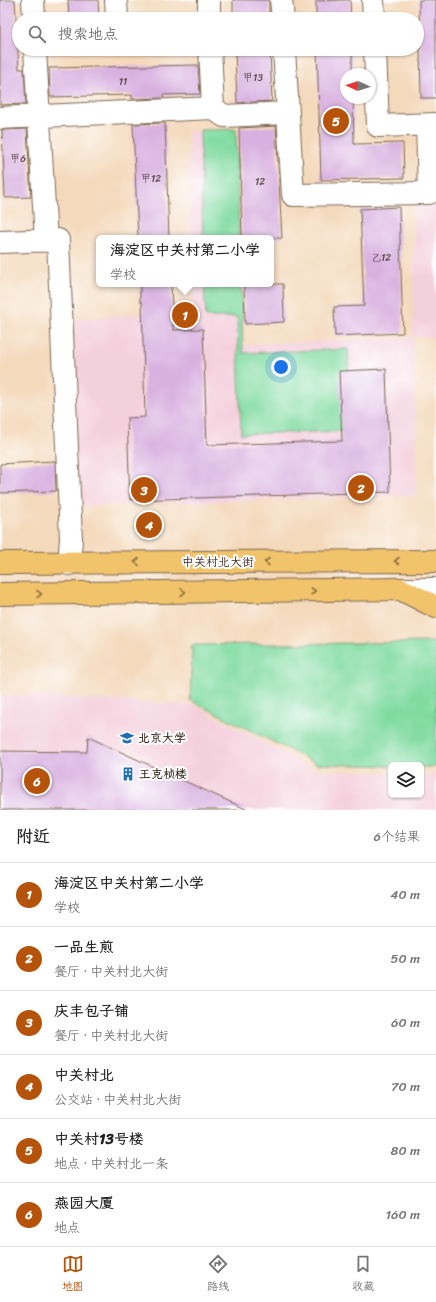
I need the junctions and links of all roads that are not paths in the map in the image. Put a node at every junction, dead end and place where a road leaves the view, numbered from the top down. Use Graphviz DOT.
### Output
graph roads {
  1 [pos="33,0"];
  2 [pos="116,0"];
  3 [pos="209,0"];
  4 [pos="281,0"];
  5 [pos="373,0"];
  6 [pos="34,12"];
  7 [pos="117,12"];
  8 [pos="209,12"];
  9 [pos="282,12"];
  10 [pos="374,12"];
  11 [pos="36,56"];
  12 [pos="210,56"];
  13 [pos="284,56"];
  14 [pos="375,56"];
  15 [pos="213,108"];
  16 [pos="288,113"];
  17 [pos="39,116"];
  18 [pos="0,118"];
  19 [pos="431,124"];
  20 [pos="46,241"];
  21 [pos="0,242"];
  22 [pos="436,561"];
  23 [pos="0,564"];
  24 [pos="69,564"];
  25 [pos="400,589"];
  26 [pos="436,589"];
  27 [pos="0,594"];
  28 [pos="436,607"];
  1 -- 6 [label="street"];
  2 -- 7 [label="street"];
  3 -- 8 [label="street"];
  4 -- 9 [label="street"];
  5 -- 10 [label="street"];
  11 -- 17 [label="street"];
  12 -- 15 [label="street"];
  13 -- 16 [label="street"];
  14 -- 19 [label="street"];
  15 -- 16 [label="street"];
  15 -- 17 [label="street"];
  16 -- 19 [label="street"];
  17 -- 18 [label="street"];
  17 -- 20 [label="street"];
  20 -- 21 [label="street"];
  20 -- 24 [label="street"];
  22 -- 24 [label="main road, 中关村北大街, one-way"];
  23 -- 24 [label="main road, 中关村北大街"];
  25 -- 26 [label="street"];
  27 -- 25 [label="main road, one-way"];
  25 -- 28 [label="main road"];
}
